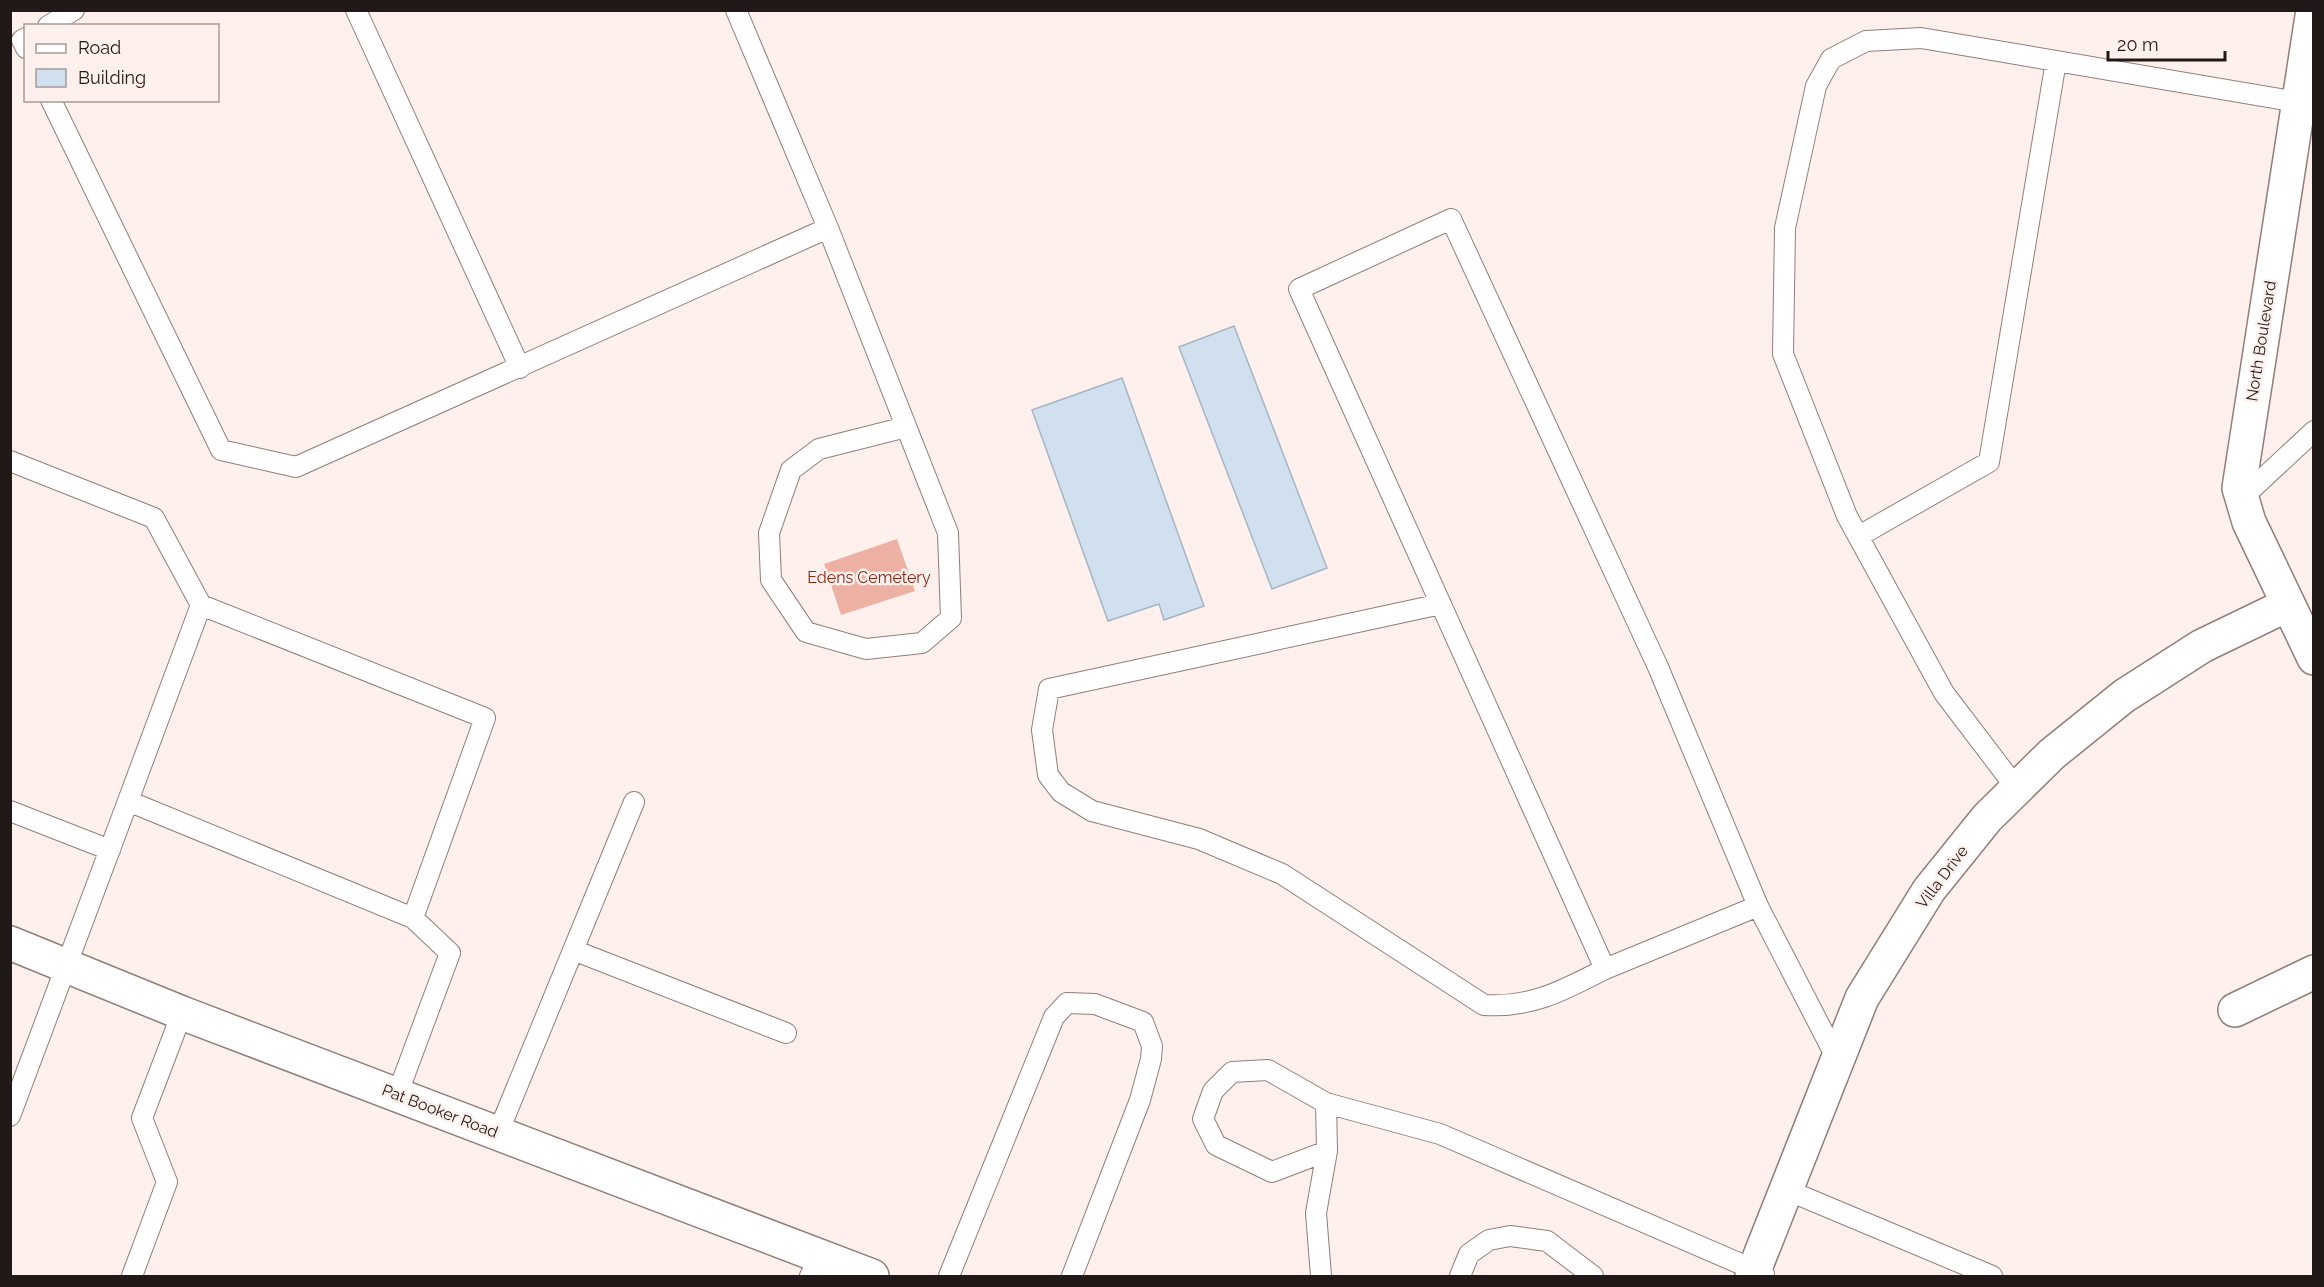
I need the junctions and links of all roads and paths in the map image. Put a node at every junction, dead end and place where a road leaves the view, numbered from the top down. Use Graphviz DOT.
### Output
graph roads {
  1 [pos="74,10"];
  2 [pos="356,10"];
  3 [pos="736,10"];
  4 [pos="2313,10"];
  5 [pos="51,24"];
  6 [pos="2056,61"];
  7 [pos="52,102"];
  8 [pos="2298,102"];
  9 [pos="828,228"];
  10 [pos="520,368"];
  11 [pos="906,427"];
  12 [pos="2313,431"];
  13 [pos="10,461"];
  14 [pos="2242,498"];
  15 [pos="1858,536"];
  16 [pos="1441,604"];
  17 [pos="201,605"];
  18 [pos="2287,605"];
  19 [pos="2313,658"];
  20 [pos="2017,789"];
  21 [pos="128,801"];
  22 [pos="634,802"];
  23 [pos="10,811"];
  24 [pos="110,850"];
  25 [pos="1758,906"];
  26 [pos="413,918"];
  27 [pos="10,943"];
  28 [pos="573,950"];
  29 [pos="68,966"];
  30 [pos="1605,969"];
  31 [pos="2313,972"];
  32 [pos="2235,1010"];
  33 [pos="182,1012"];
  34 [pos="786,1033"];
  35 [pos="1837,1059"];
  36 [pos="397,1095"];
  37 [pos="1326,1103"];
  38 [pos="10,1116"];
  39 [pos="498,1133"];
  40 [pos="1327,1151"];
  41 [pos="1786,1190"];
  42 [pos="815,1267"];
  43 [pos="1759,1274"];
  44 [pos="132,1276"];
  45 [pos="872,1276"];
  46 [pos="948,1276"];
  47 [pos="1072,1276"];
  48 [pos="1321,1276"];
  49 [pos="1460,1276"];
  50 [pos="1593,1276"];
  51 [pos="1992,1276"];
  1 -- 5 [label="lane"];
  2 -- 10 [label="lane"];
  3 -- 9 [label="lane"];
  4 -- 8 [label="street, North Boulevard"];
  6 -- 8 [label="lane"];
  6 -- 15 [label="lane"];
  6 -- 15 [label="lane"];
  7 -- 10 [label="lane"];
  8 -- 14 [label="street, North Boulevard"];
  9 -- 10 [label="lane"];
  9 -- 11 [label="lane"];
  11 -- 11 [label="lane"];
  12 -- 14 [label="lane"];
  13 -- 17 [label="lane"];
  14 -- 18 [label="street, North Boulevard"];
  15 -- 20 [label="lane"];
  16 -- 25 [label="lane"];
  16 -- 30 [label="lane"];
  16 -- 30 [label="lane"];
  17 -- 21 [label="lane"];
  17 -- 26 [label="lane"];
  18 -- 19 [label="street, North Boulevard"];
  18 -- 20 [label="street, Villa Drive"];
  20 -- 35 [label="street, Villa Drive"];
  21 -- 24 [label="lane"];
  21 -- 26 [label="lane"];
  22 -- 28 [label="lane"];
  23 -- 24 [label="lane"];
  24 -- 29 [label="lane"];
  25 -- 30 [label="lane"];
  25 -- 35 [label="lane"];
  26 -- 36 [label="lane"];
  27 -- 29 [label="street, Pat Booker Road"];
  28 -- 34 [label="lane"];
  28 -- 39 [label="lane"];
  29 -- 33 [label="street, Pat Booker Road"];
  29 -- 38 [label="lane"];
  31 -- 32 [label="street"];
  33 -- 36 [label="street, Pat Booker Road"];
  33 -- 44 [label="lane"];
  35 -- 41 [label="street, Villa Drive"];
  36 -- 39 [label="street, Pat Booker Road"];
  37 -- 40 [label="lane"];
  37 -- 40 [label="lane"];
  37 -- 43 [label="lane"];
  39 -- 42 [label="street, Pat Booker Road"];
  40 -- 48 [label="lane"];
  41 -- 43 [label="street, Villa Drive"];
  41 -- 51 [label="lane"];
  42 -- 45 [label="street, Pat Booker Road"];
  46 -- 47 [label="lane"];
  49 -- 50 [label="lane"];
}
